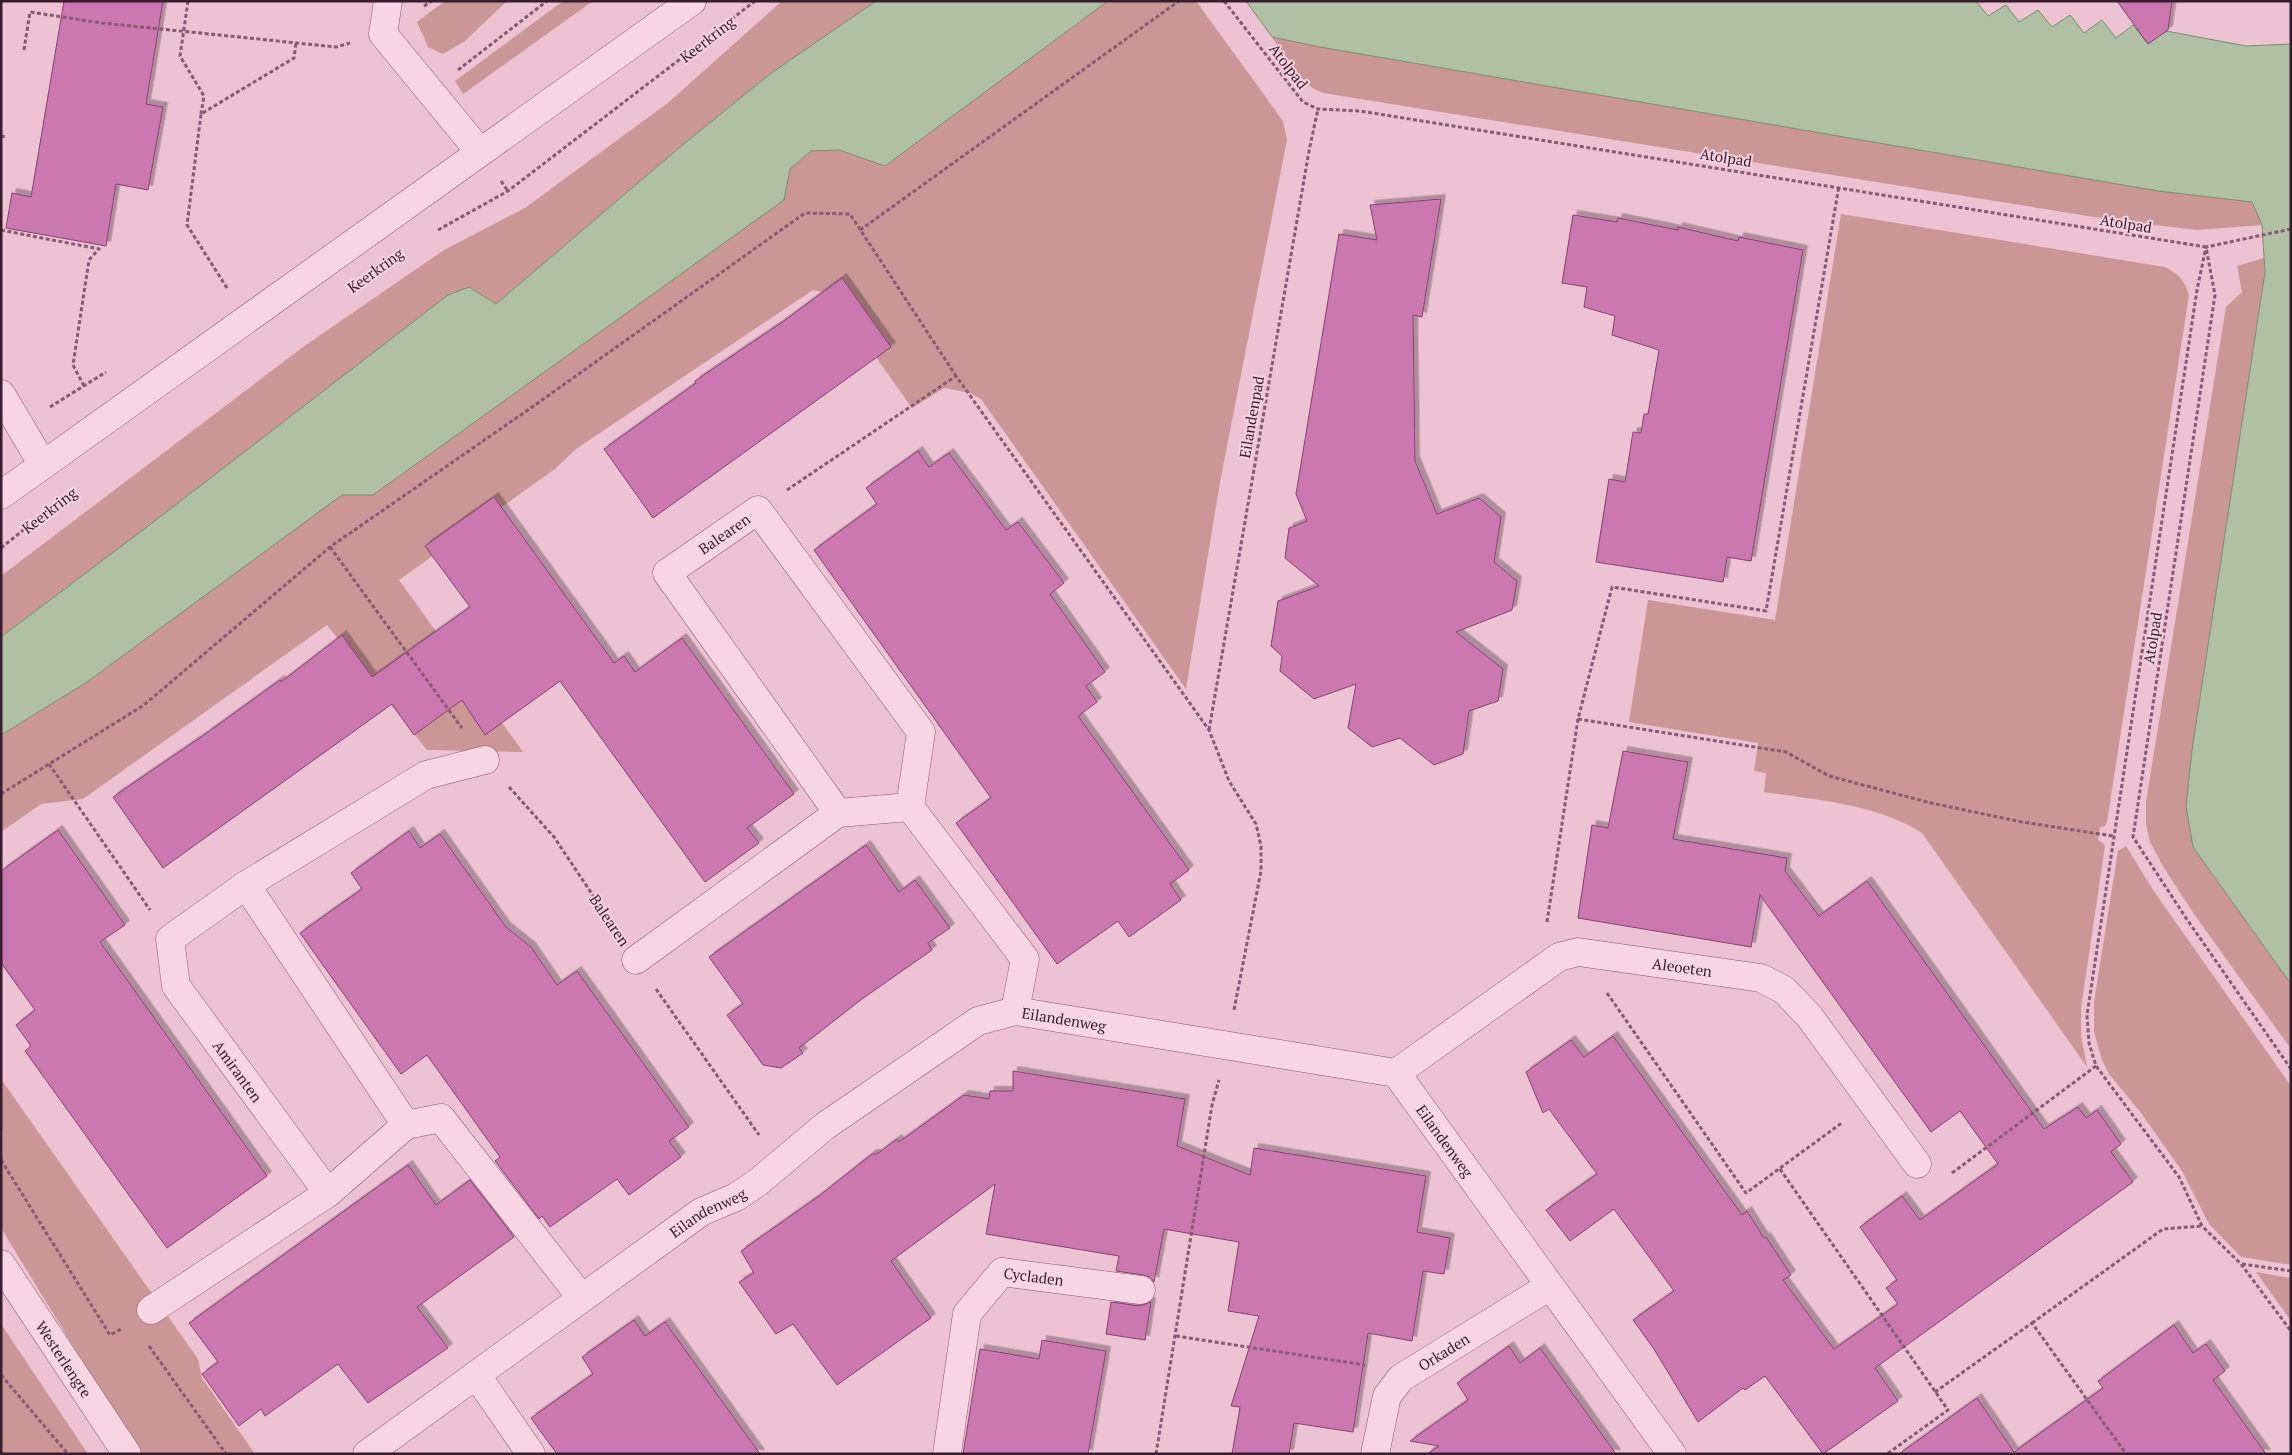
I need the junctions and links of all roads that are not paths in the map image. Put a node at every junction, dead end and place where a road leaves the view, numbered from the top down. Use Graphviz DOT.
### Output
graph roads {
  1 [pos="388,1"];
  2 [pos="692,1"];
  3 [pos="480,152"];
  4 [pos="1,394"];
  5 [pos="43,466"];
  6 [pos="1,495"];
  7 [pos="485,760"];
  8 [pos="910,808"];
  9 [pos="838,813"];
  10 [pos="246,885"];
  11 [pos="636,960"];
  12 [pos="1015,1011"];
  13 [pos="1396,1073"];
  14 [pos="406,1125"];
  15 [pos="1917,1164"];
  16 [pos="328,1193"];
  17 [pos="1,1264"];
  18 [pos="1550,1286"];
  19 [pos="1141,1290"];
  20 [pos="581,1297"];
  21 [pos="142,1316"];
  22 [pos="477,1376"];
  23 [pos="1377,1451"];
  24 [pos="127,1454"];
  25 [pos="367,1454"];
  26 [pos="531,1454"];
  27 [pos="947,1454"];
  28 [pos="1672,1454"];
  1 -- 3 [label="street"];
  2 -- 3 [label="street"];
  3 -- 5 [label="street"];
  4 -- 5 [label="street"];
  5 -- 6 [label="street"];
  7 -- 10 [label="street"];
  8 -- 9 [label="street"];
  8 -- 9 [label="street, Balearen"];
  8 -- 12 [label="street"];
  9 -- 11 [label="street, Balearen"];
  10 -- 14 [label="street"];
  10 -- 16 [label="street, Amiranten"];
  12 -- 13 [label="street, Eilandenweg"];
  12 -- 20 [label="street, Eilandenweg"];
  13 -- 15 [label="street, Aleoeten"];
  13 -- 18 [label="street, Eilandenweg"];
  14 -- 16 [label="street"];
  14 -- 20 [label="street"];
  16 -- 21 [label="street"];
  17 -- 24 [label="street, Westerlengte"];
  18 -- 23 [label="street, Orkaden"];
  18 -- 28 [label="street, Eilandenweg"];
  19 -- 27 [label="street, Cycladen"];
  20 -- 22 [label="street, Eilandenweg"];
  22 -- 25 [label="street, Eilandenweg"];
  22 -- 26 [label="street"];
}
